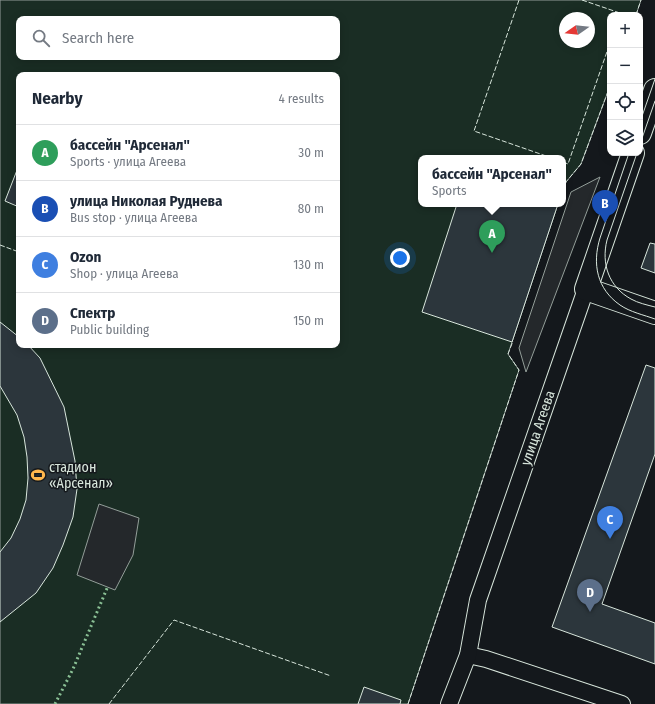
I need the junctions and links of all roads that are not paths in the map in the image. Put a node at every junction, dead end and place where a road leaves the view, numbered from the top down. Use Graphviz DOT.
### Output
graph roads {
  1 [pos="655,90"];
  2 [pos="643,124"];
  3 [pos="632,156"];
  4 [pos="586,289"];
  5 [pos="655,313"];
  6 [pos="468,655"];
  7 [pos="449,704"];
  8 [pos="622,704"];
  1 -- 2 [label="street"];
  3 -- 4 [label="street, улица Агеева"];
  4 -- 5 [label="street"];
  4 -- 6 [label="street, улица Агеева"];
  6 -- 7 [label="street, улица Агеева"];
  6 -- 8 [label="street"];
}
